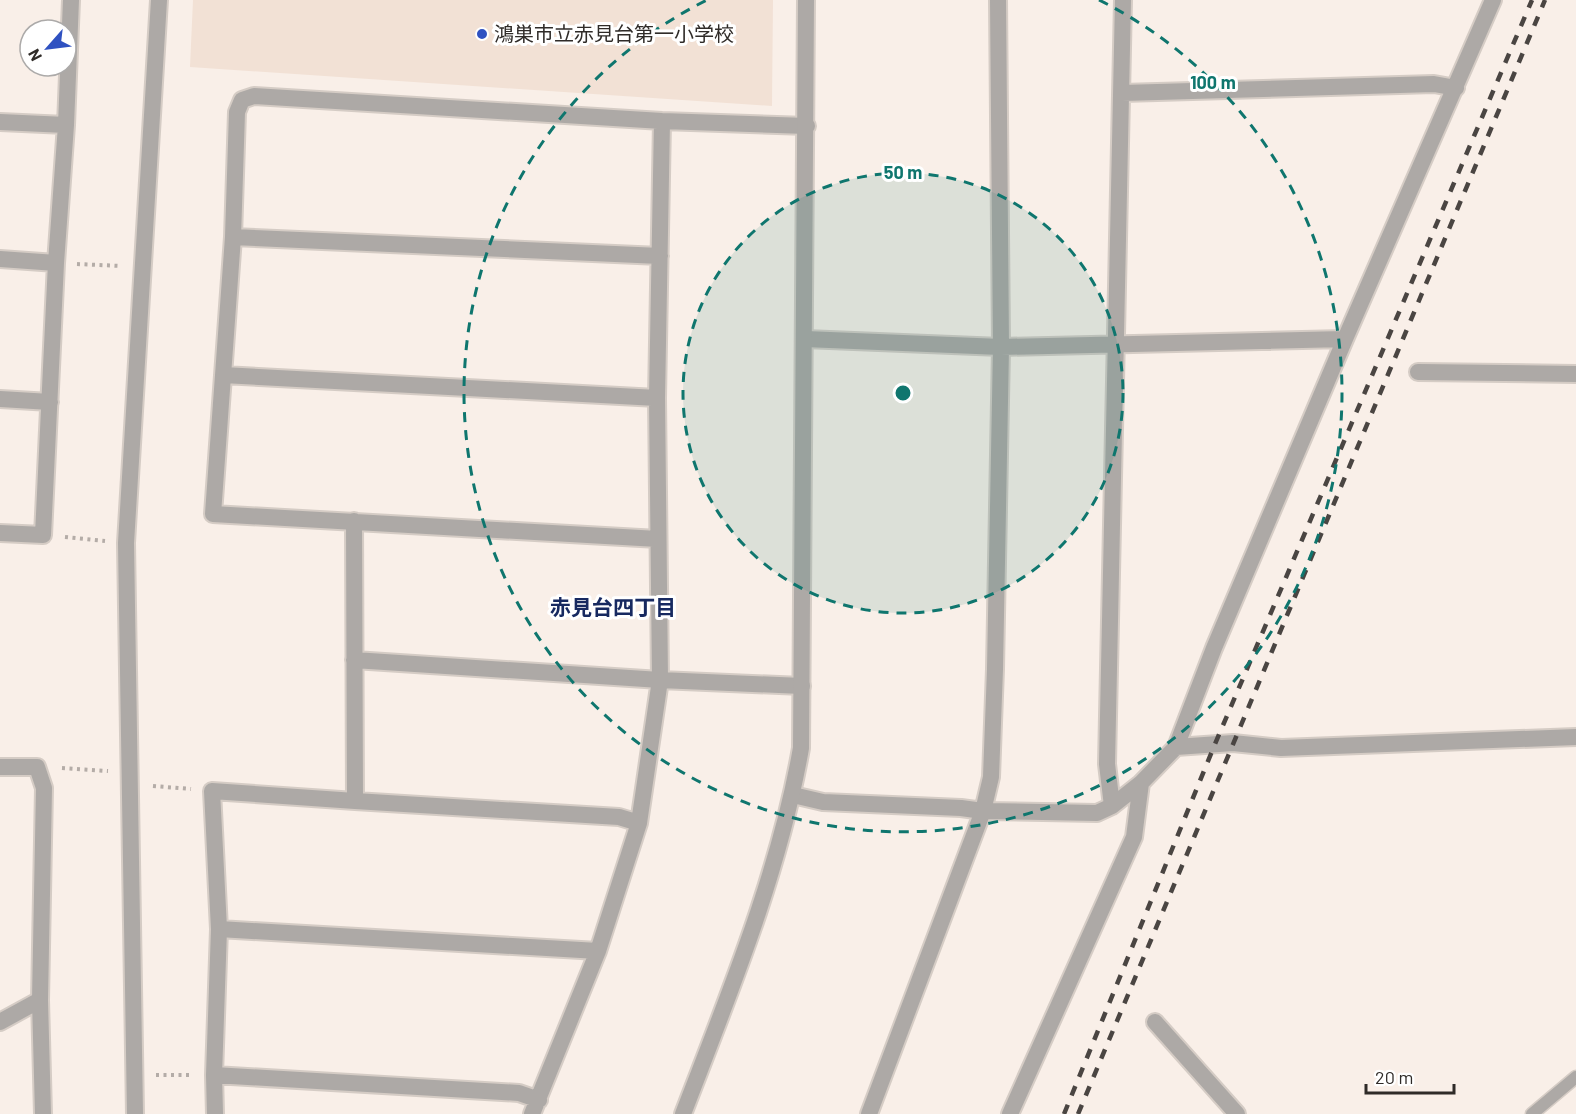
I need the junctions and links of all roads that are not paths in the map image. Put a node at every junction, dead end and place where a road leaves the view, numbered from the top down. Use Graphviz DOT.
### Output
graph roads {
  1 [pos="71,0"];
  2 [pos="159,0"];
  3 [pos="806,0"];
  4 [pos="998,0"];
  5 [pos="1123,0"];
  6 [pos="1492,0"];
  7 [pos="1456,88"];
  8 [pos="1122,93"];
  9 [pos="662,121"];
  10 [pos="0,122"];
  11 [pos="66,125"];
  12 [pos="807,126"];
  13 [pos="233,237"];
  14 [pos="660,256"];
  15 [pos="0,259"];
  16 [pos="56,263"];
  17 [pos="805,339"];
  18 [pos="1345,339"];
  19 [pos="1115,344"];
  20 [pos="1001,347"];
  21 [pos="1418,372"];
  22 [pos="1576,374"];
  23 [pos="224,375"];
  24 [pos="657,398"];
  25 [pos="0,399"];
  26 [pos="50,402"];
  27 [pos="354,521"];
  28 [pos="0,534"];
  29 [pos="658,539"];
  30 [pos="354,660"];
  31 [pos="660,680"];
  32 [pos="801,686"];
  33 [pos="1576,737"];
  34 [pos="1176,747"];
  35 [pos="0,767"];
  36 [pos="1141,783"];
  37 [pos="793,795"];
  38 [pos="355,801"];
  39 [pos="1112,806"];
  40 [pos="982,811"];
  41 [pos="639,823"];
  42 [pos="219,929"];
  43 [pos="598,951"];
  44 [pos="40,1000"];
  45 [pos="0,1022"];
  46 [pos="1155,1022"];
  47 [pos="214,1074"];
  48 [pos="1576,1077"];
  49 [pos="535,1107"];
  50 [pos="43,1114"];
  51 [pos="135,1114"];
  52 [pos="214,1114"];
  53 [pos="683,1114"];
  54 [pos="869,1114"];
  55 [pos="1010,1114"];
  56 [pos="1237,1114"];
  57 [pos="1532,1114"];
  1 -- 11 [label="street"];
  2 -- 51 [label="street"];
  3 -- 12 [label="street"];
  4 -- 20 [label="street"];
  5 -- 8 [label="street"];
  6 -- 7 [label="street"];
  7 -- 8 [label="street"];
  7 -- 18 [label="street"];
  8 -- 19 [label="street"];
  9 -- 12 [label="street"];
  9 -- 13 [label="street"];
  9 -- 14 [label="street"];
  10 -- 11 [label="street"];
  11 -- 16 [label="street"];
  12 -- 17 [label="street"];
  13 -- 14 [label="street"];
  13 -- 23 [label="street"];
  14 -- 24 [label="street"];
  15 -- 16 [label="street"];
  16 -- 26 [label="street"];
  17 -- 20 [label="street"];
  17 -- 32 [label="street"];
  18 -- 19 [label="street"];
  18 -- 34 [label="street"];
  19 -- 20 [label="street"];
  19 -- 39 [label="street"];
  20 -- 40 [label="street"];
  21 -- 22 [label="street"];
  23 -- 24 [label="street"];
  23 -- 27 [label="street"];
  24 -- 29 [label="street"];
  25 -- 26 [label="street"];
  26 -- 28 [label="street"];
  27 -- 29 [label="street"];
  27 -- 30 [label="street"];
  29 -- 31 [label="street"];
  30 -- 31 [label="street"];
  30 -- 38 [label="street"];
  31 -- 32 [label="street"];
  31 -- 41 [label="street"];
  32 -- 37 [label="street"];
  33 -- 34 [label="street"];
  34 -- 36 [label="street"];
  35 -- 44 [label="street"];
  36 -- 39 [label="street"];
  36 -- 55 [label="street"];
  37 -- 40 [label="street"];
  37 -- 53 [label="street"];
  38 -- 41 [label="street"];
  38 -- 42 [label="street"];
  39 -- 40 [label="street"];
  40 -- 54 [label="street"];
  41 -- 43 [label="street"];
  42 -- 43 [label="street"];
  42 -- 47 [label="street"];
  43 -- 49 [label="street"];
  44 -- 45 [label="street"];
  44 -- 50 [label="street"];
  46 -- 56 [label="street"];
  47 -- 49 [label="street"];
  47 -- 52 [label="street"];
  48 -- 57 [label="lane"];
}
